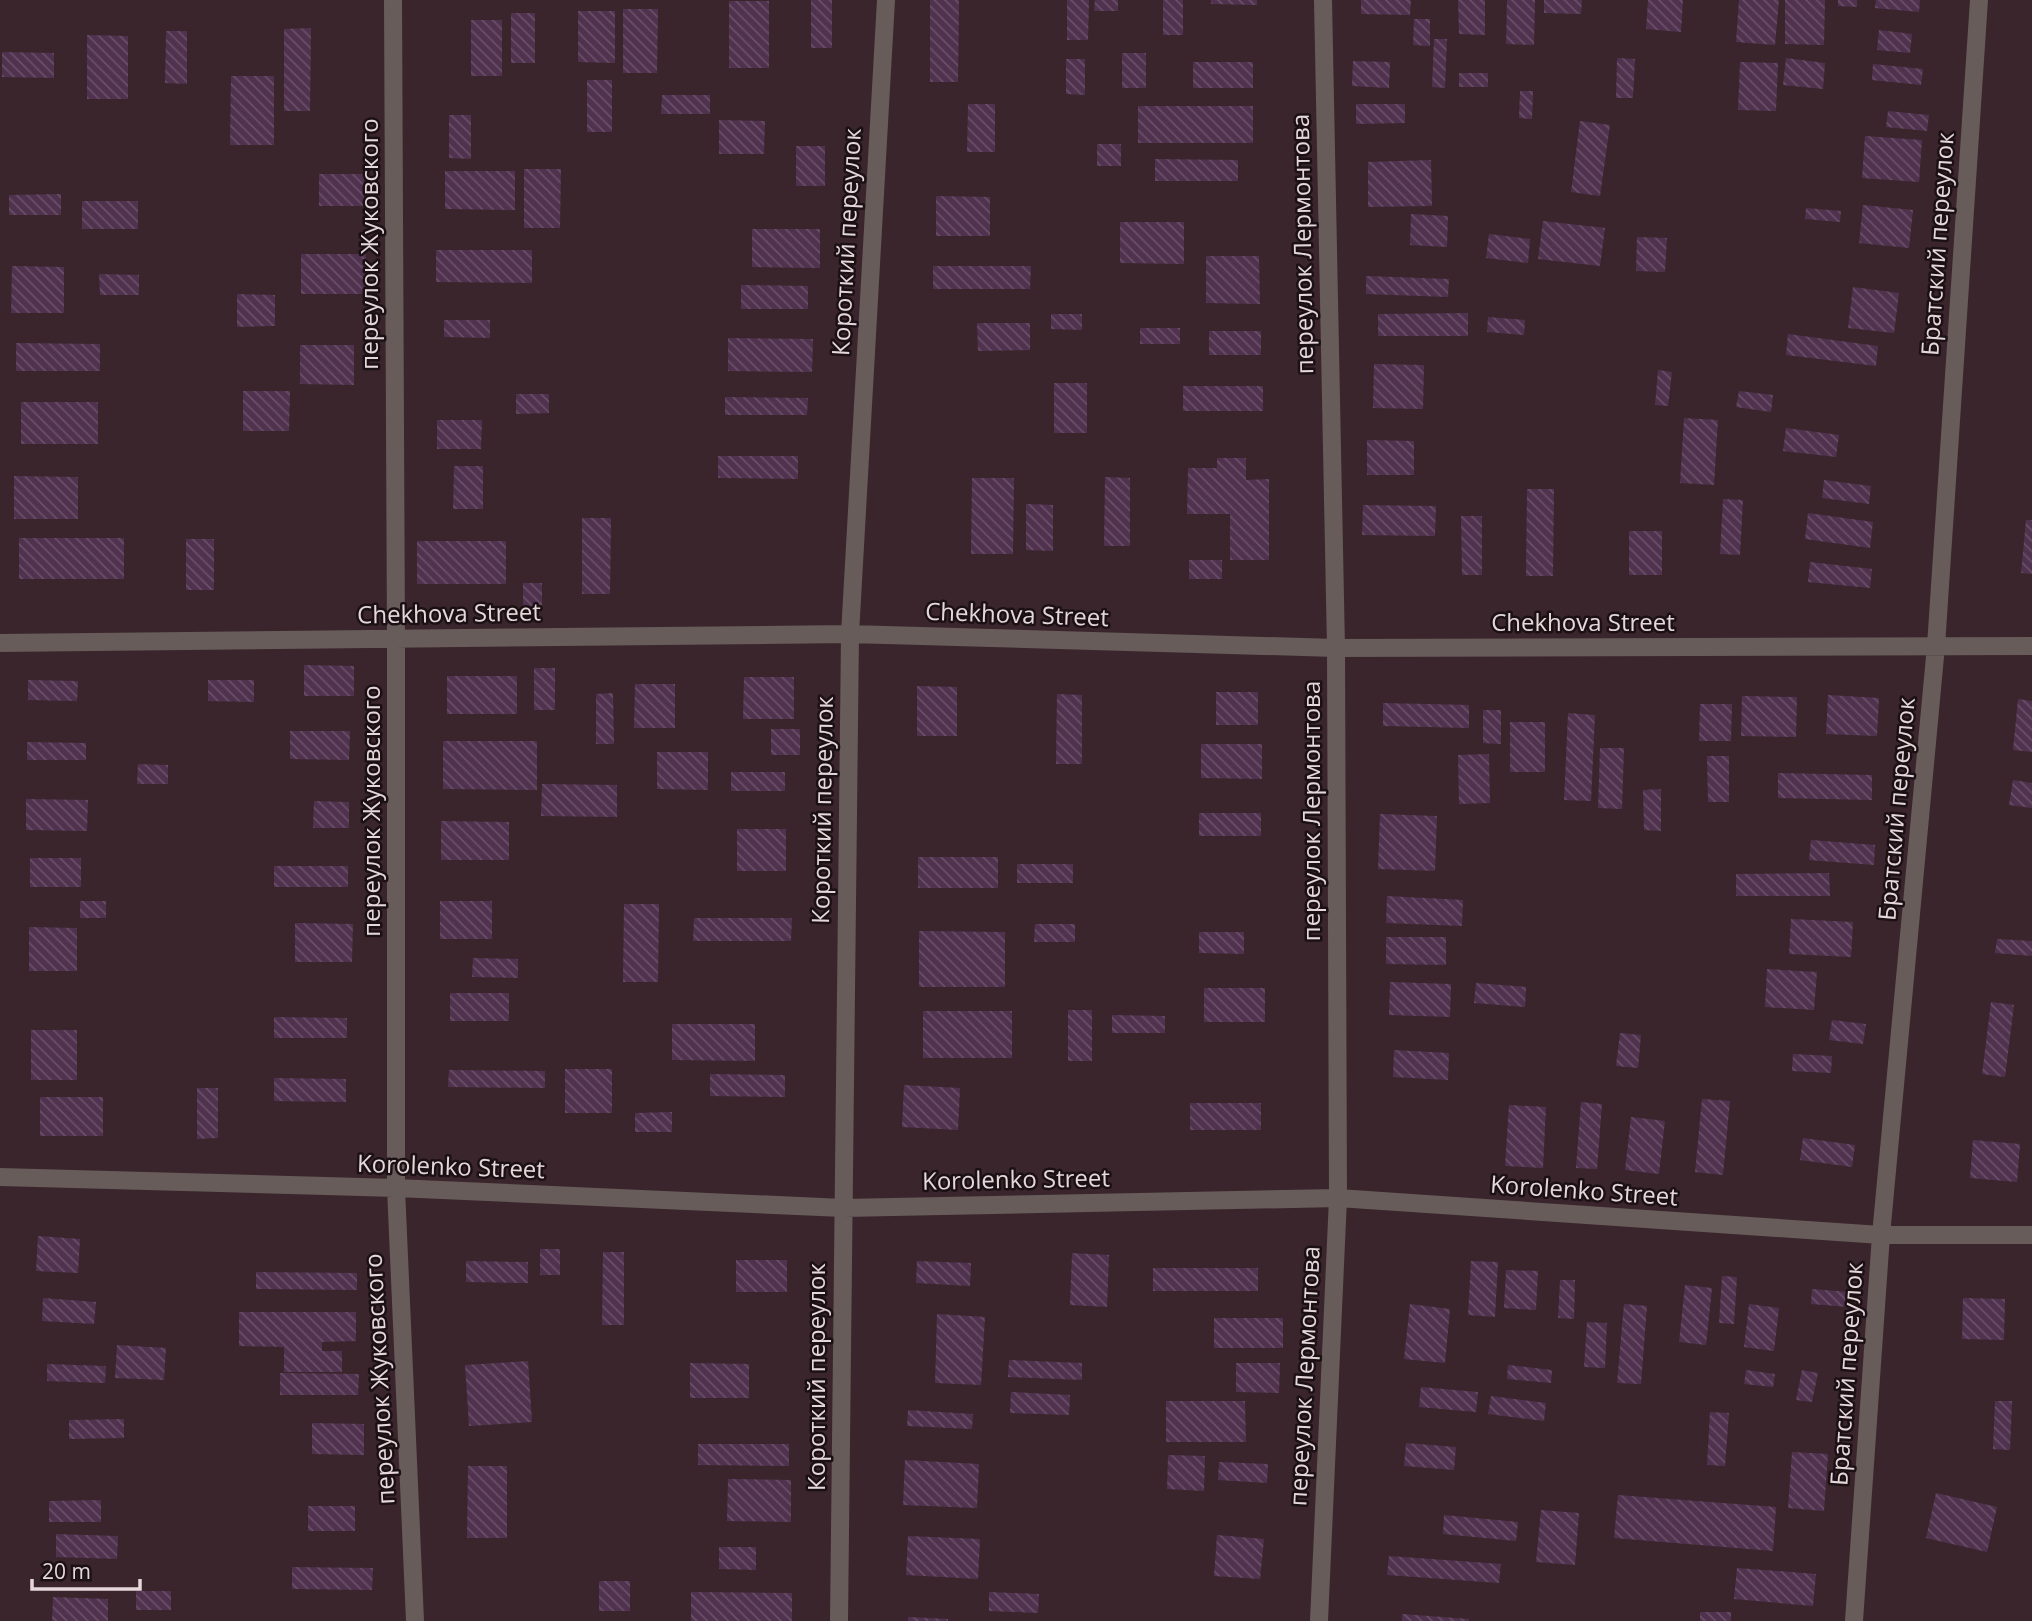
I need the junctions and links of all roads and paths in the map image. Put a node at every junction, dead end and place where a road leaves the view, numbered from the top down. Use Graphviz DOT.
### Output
graph roads {
  1 [pos="393,0"];
  2 [pos="886,0"];
  3 [pos="1323,0"];
  4 [pos="1979,0"];
  5 [pos="850,634"];
  6 [pos="396,639"];
  7 [pos="0,643"];
  8 [pos="1936,646"];
  9 [pos="2032,646"];
  10 [pos="1336,648"];
  11 [pos="0,1177"];
  12 [pos="396,1188"];
  13 [pos="1338,1198"];
  14 [pos="843,1208"];
  15 [pos="1881,1235"];
  16 [pos="2032,1235"];
  17 [pos="415,1621"];
  18 [pos="839,1621"];
  19 [pos="1319,1621"];
  20 [pos="1854,1621"];
  1 -- 6 [label="street, переулок Жуковского"];
  2 -- 5 [label="street, Короткий переулок"];
  3 -- 10 [label="street, переулок Лермонтова"];
  4 -- 8 [label="street, Братский переулок"];
  5 -- 6 [label="street, Chekhova Street"];
  5 -- 10 [label="street, Chekhova Street"];
  5 -- 14 [label="street, Короткий переулок"];
  6 -- 7 [label="street, Chekhova Street"];
  6 -- 12 [label="street, переулок Жуковского"];
  8 -- 9 [label="street, Chekhova Street"];
  8 -- 10 [label="street, Chekhova Street"];
  8 -- 15 [label="street, Братский переулок"];
  10 -- 13 [label="street, переулок Лермонтова"];
  11 -- 12 [label="street, Korolenko Street"];
  12 -- 14 [label="street, Korolenko Street"];
  12 -- 17 [label="street, переулок Жуковского"];
  13 -- 14 [label="street, Korolenko Street"];
  13 -- 15 [label="street, Korolenko Street"];
  13 -- 19 [label="street, переулок Лермонтова"];
  14 -- 18 [label="street, Короткий переулок"];
  15 -- 16 [label="street, Korolenko Street"];
  15 -- 20 [label="street, Братский переулок"];
}
